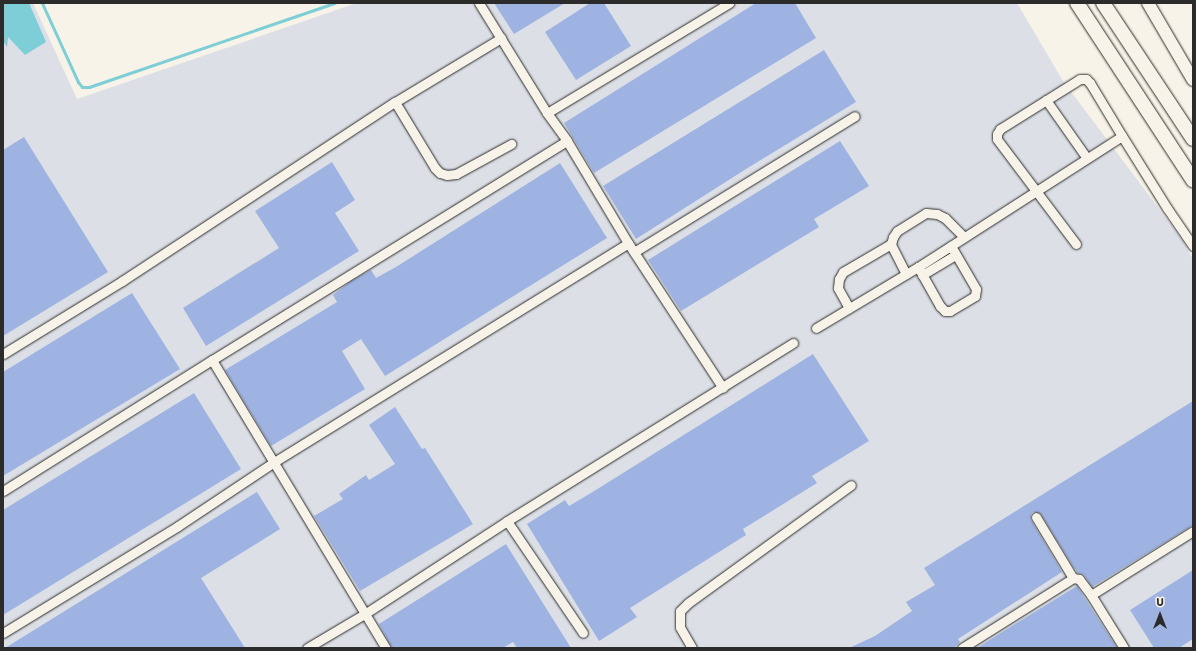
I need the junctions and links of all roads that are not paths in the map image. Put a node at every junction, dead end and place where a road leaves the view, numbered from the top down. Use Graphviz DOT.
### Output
graph roads {
  1 [pos="479,3"];
  2 [pos="729,3"];
  3 [pos="1077,3"];
  4 [pos="1103,3"];
  5 [pos="1148,3"];
  6 [pos="501,38"];
  7 [pos="1193,80"];
  8 [pos="1046,100"];
  9 [pos="395,102"];
  10 [pos="547,113"];
  11 [pos="855,116"];
  12 [pos="1122,136"];
  13 [pos="1193,140"];
  14 [pos="567,141"];
  15 [pos="511,144"];
  16 [pos="1086,157"];
  17 [pos="1193,180"];
  18 [pos="1036,191"];
  19 [pos="964,237"];
  20 [pos="628,243"];
  21 [pos="891,244"];
  22 [pos="1076,244"];
  23 [pos="951,246"];
  24 [pos="1193,246"];
  25 [pos="634,252"];
  26 [pos="955,255"];
  27 [pos="920,271"];
  28 [pos="906,274"];
  29 [pos="849,308"];
  30 [pos="816,328"];
  31 [pos="793,343"];
  32 [pos="3,354"];
  33 [pos="212,360"];
  34 [pos="723,388"];
  35 [pos="274,462"];
  36 [pos="851,484"];
  37 [pos="3,491"];
  38 [pos="1036,517"];
  39 [pos="506,521"];
  40 [pos="1193,531"];
  41 [pos="1073,578"];
  42 [pos="1091,596"];
  43 [pos="358,618"];
  44 [pos="3,633"];
  45 [pos="583,633"];
  46 [pos="307,648"];
  47 [pos="386,648"];
  48 [pos="692,648"];
  49 [pos="962,648"];
  50 [pos="1124,648"];
  1 -- 6 [label="lane"];
  2 -- 10 [label="lane"];
  3 -- 17 [label="highway"];
  4 -- 13 [label="highway"];
  5 -- 7 [label="main road"];
  6 -- 9 [label="lane"];
  6 -- 10 [label="lane"];
  8 -- 12 [label="lane"];
  8 -- 16 [label="lane"];
  8 -- 18 [label="lane"];
  9 -- 15 [label="lane"];
  9 -- 32 [label="lane"];
  10 -- 14 [label="lane"];
  11 -- 25 [label="lane"];
  12 -- 16 [label="lane"];
  12 -- 24 [label="lane"];
  14 -- 20 [label="lane"];
  14 -- 33 [label="lane"];
  16 -- 18 [label="lane"];
  18 -- 19 [label="lane"];
  18 -- 22 [label="lane"];
  19 -- 21 [label="lane"];
  19 -- 23 [label="lane"];
  20 -- 25 [label="lane"];
  20 -- 35 [label="lane"];
  21 -- 28 [label="lane"];
  21 -- 29 [label="lane"];
  23 -- 26 [label="lane"];
  23 -- 27 [label="lane"];
  25 -- 34 [label="lane"];
  26 -- 27 [label="lane"];
  26 -- 27 [label="lane"];
  27 -- 28 [label="lane"];
  28 -- 29 [label="lane"];
  29 -- 30 [label="lane"];
  31 -- 34 [label="lane"];
  33 -- 35 [label="lane"];
  33 -- 37 [label="lane"];
  34 -- 39 [label="lane"];
  35 -- 43 [label="lane"];
  35 -- 44 [label="lane"];
  36 -- 48 [label="lane"];
  38 -- 41 [label="lane"];
  39 -- 43 [label="lane"];
  39 -- 45 [label="lane"];
  40 -- 42 [label="lane"];
  41 -- 42 [label="lane"];
  41 -- 49 [label="lane"];
  42 -- 50 [label="lane"];
  43 -- 46 [label="lane"];
  43 -- 47 [label="lane"];
}
